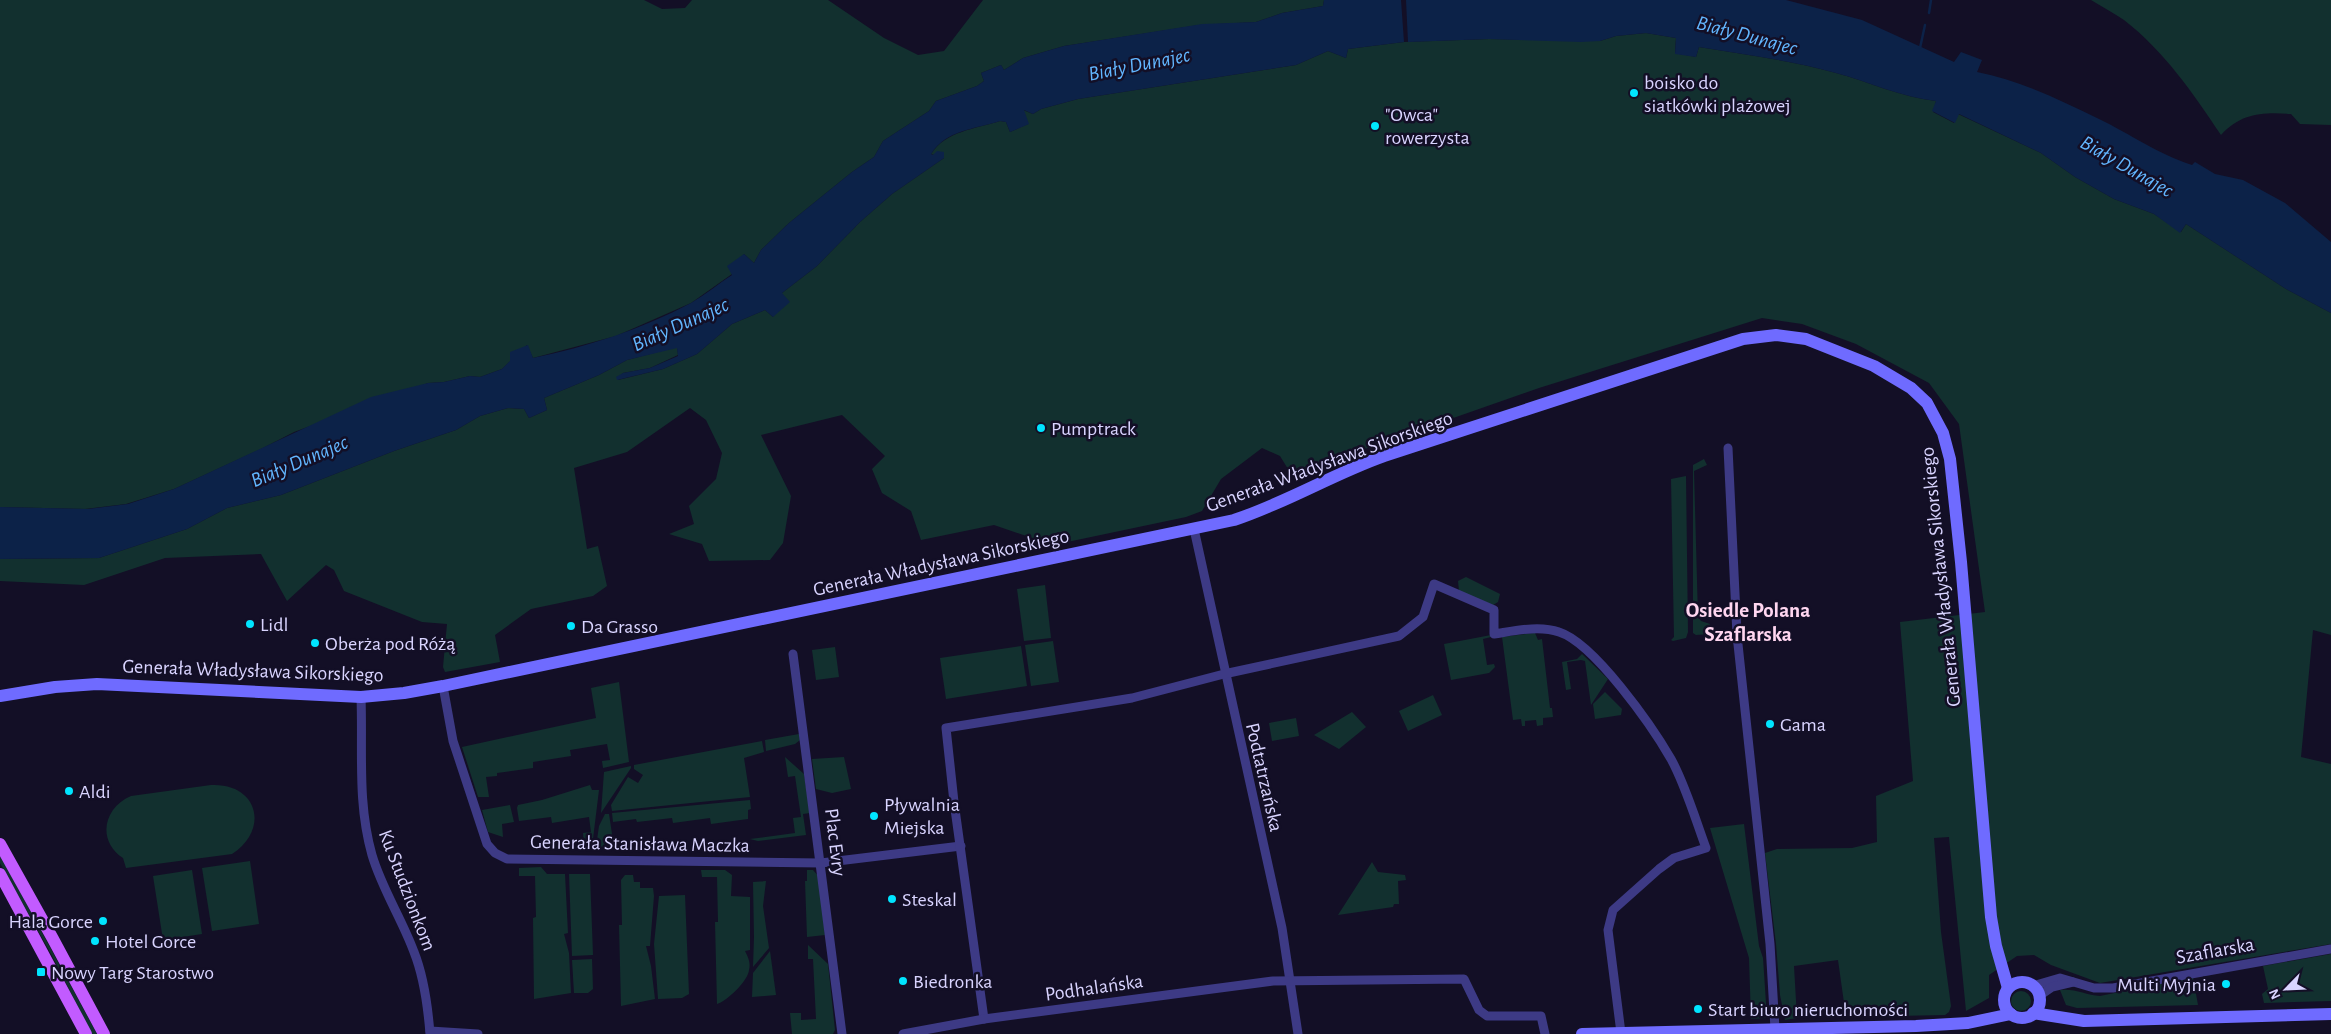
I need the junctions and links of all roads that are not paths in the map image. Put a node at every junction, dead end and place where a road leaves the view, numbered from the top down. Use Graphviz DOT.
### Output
graph roads {
  1 [pos="1728,448"];
  2 [pos="1194,529"];
  3 [pos="793,654"];
  4 [pos="1224,674"];
  5 [pos="443,686"];
  6 [pos="0,696"];
  7 [pos="361,697"];
  8 [pos="0,844"];
  9 [pos="961,846"];
  10 [pos="821,863"];
  11 [pos="0,875"];
  12 [pos="2331,949"];
  13 [pos="1291,979"];
  14 [pos="2014,985"];
  15 [pos="2037,994"];
  16 [pos="2004,1000"];
  17 [pos="2033,1013"];
  18 [pos="2011,1014"];
  19 [pos="2331,1014"];
  20 [pos="984,1019"];
  21 [pos="2068,1019"];
  22 [pos="1978,1020"];
  23 [pos="1775,1029"];
  24 [pos="1811,1031"];
  25 [pos="430,1032"];
  26 [pos="1621,1033"];
  27 [pos="86,1034"];
  28 [pos="104,1034"];
  29 [pos="478,1034"];
  30 [pos="842,1034"];
  31 [pos="903,1034"];
  32 [pos="1298,1034"];
  33 [pos="1545,1034"];
  34 [pos="1582,1034"];
  1 -- 23 [label="street"];
  2 -- 4 [label="street, Podtatrzańska"];
  2 -- 5 [label="street, Generała Władysława Sikorskiego"];
  2 -- 14 [label="street, Generała Władysława Sikorskiego"];
  3 -- 10 [label="street, Plac Evry"];
  4 -- 9 [label="street"];
  4 -- 13 [label="street, Podtatrzańska"];
  4 -- 26 [label="street"];
  5 -- 7 [label="street, Generała Władysława Sikorskiego"];
  5 -- 10 [label="street, Generała Stanisława Maczka"];
  6 -- 7 [label="street, Generała Władysława Sikorskiego"];
  7 -- 25 [label="street, Ku Studzionkom"];
  8 -- 28 [label="main road"];
  9 -- 10 [label="street, Generała Stanisława Maczka"];
  9 -- 20 [label="street"];
  10 -- 30 [label="street, Plac Evry"];
  11 -- 27 [label="main road"];
  12 -- 15 [label="street, Szaflarska"];
  13 -- 20 [label="street, Podhalańska"];
  13 -- 32 [label="street, Podtatrzańska"];
  13 -- 33 [label="street, Podhalańska"];
  14 -- 15 [label="street"];
  14 -- 16 [label="street"];
  15 -- 17 [label="street"];
  15 -- 21 [label="street"];
  16 -- 18 [label="street"];
  16 -- 22 [label="street"];
  17 -- 18 [label="street"];
  17 -- 21 [label="street"];
  18 -- 22 [label="street"];
  19 -- 21 [label="street"];
  20 -- 31 [label="street, Podhalańska"];
  22 -- 24 [label="street"];
  23 -- 24 [label="street"];
  23 -- 26 [label="street"];
  25 -- 29 [label="street"];
  26 -- 34 [label="street"];
}
